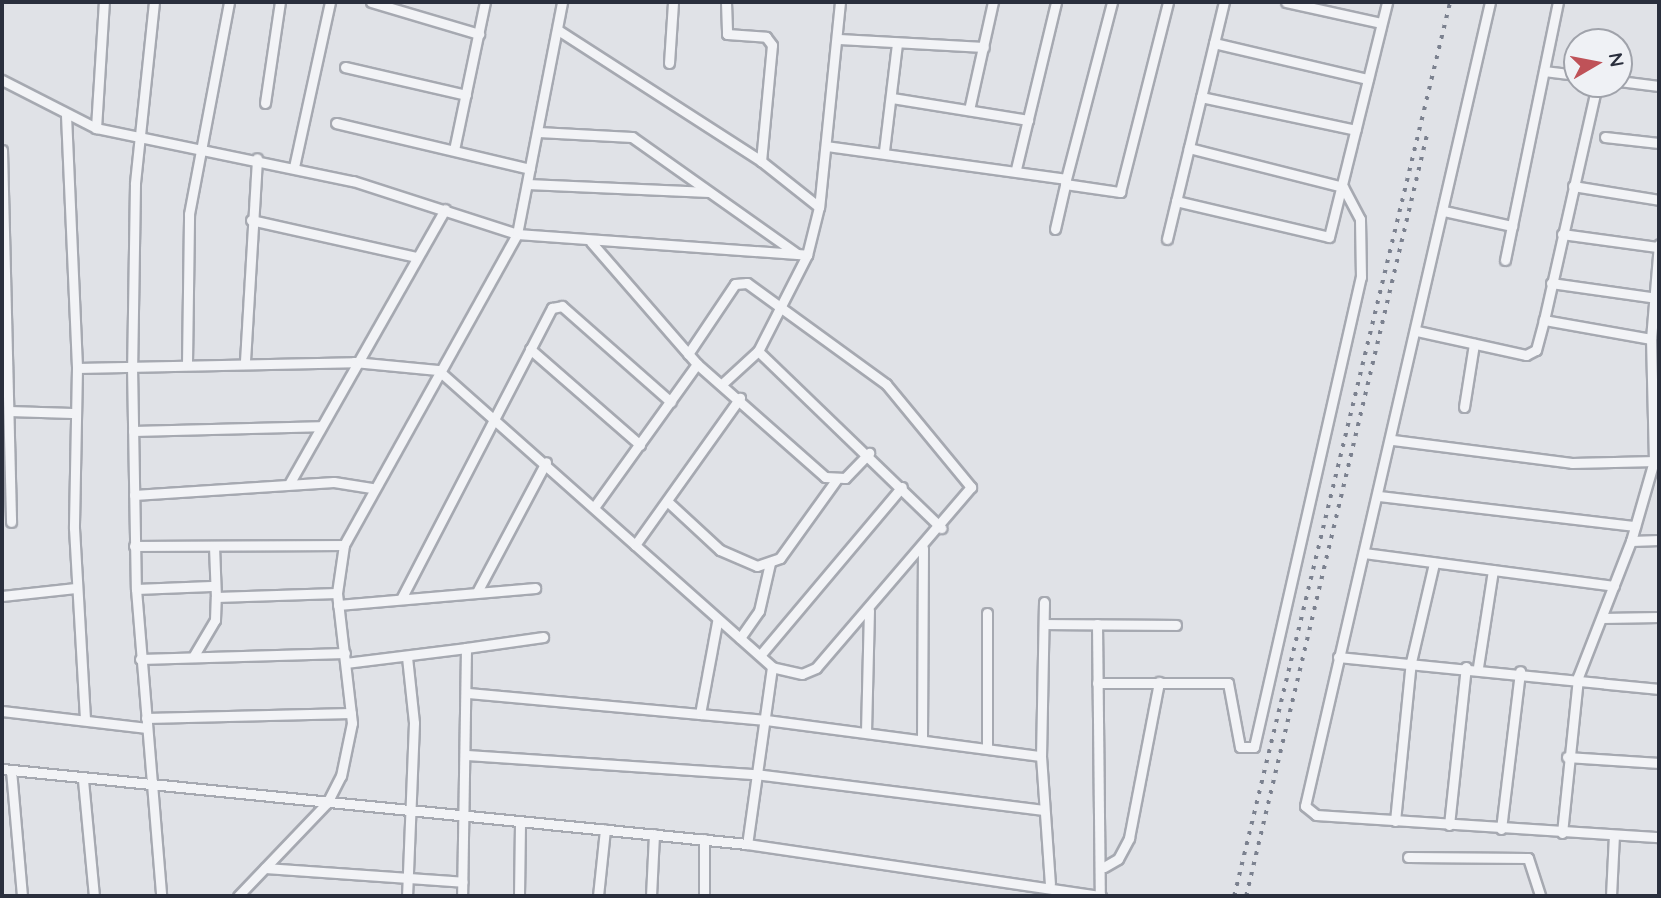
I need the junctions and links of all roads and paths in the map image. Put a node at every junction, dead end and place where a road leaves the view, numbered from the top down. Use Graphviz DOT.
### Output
graph roads {
  1 [pos="104,2"];
  2 [pos="154,2"];
  3 [pos="229,2"];
  4 [pos="280,2"];
  5 [pos="330,2"];
  6 [pos="371,2"];
  7 [pos="485,2"];
  8 [pos="562,2"];
  9 [pos="673,2"];
  10 [pos="726,2"];
  11 [pos="840,2"];
  12 [pos="993,2"];
  13 [pos="1056,2"];
  14 [pos="1112,2"];
  15 [pos="1168,2"];
  16 [pos="1224,2"];
  17 [pos="1286,2"];
  18 [pos="1387,2"];
  19 [pos="1490,2"];
  20 [pos="1558,2"];
  21 [pos="1381,23"];
  22 [pos="558,30"];
  23 [pos="479,34"];
  24 [pos="838,39"];
  25 [pos="897,43"];
  26 [pos="1214,43"];
  27 [pos="984,47"];
  28 [pos="669,63"];
  29 [pos="345,67"];
  30 [pos="1544,71"];
  31 [pos="1563,73"];
  32 [pos="1368,79"];
  33 [pos="2,80"];
  34 [pos="1633,82"];
  35 [pos="1659,86"];
  36 [pos="466,95"];
  37 [pos="1201,97"];
  38 [pos="892,98"];
  39 [pos="1594,98"];
  40 [pos="265,103"];
  41 [pos="970,110"];
  42 [pos="66,115"];
  43 [pos="1028,120"];
  44 [pos="336,123"];
  45 [pos="96,128"];
  46 [pos="1356,130"];
  47 [pos="538,132"];
  48 [pos="141,136"];
  49 [pos="1605,137"];
  50 [pos="1659,144"];
  51 [pos="202,146"];
  52 [pos="826,146"];
  53 [pos="1189,148"];
  54 [pos="2,150"];
  55 [pos="453,150"];
  56 [pos="884,151"];
  57 [pos="257,158"];
  58 [pos="761,161"];
  59 [pos="294,167"];
  60 [pos="530,169"];
  61 [pos="1016,169"];
  62 [pos="1065,182"];
  63 [pos="527,184"];
  64 [pos="1573,186"];
  65 [pos="1343,187"];
  66 [pos="711,192"];
  67 [pos="1659,200"];
  68 [pos="1176,201"];
  69 [pos="819,207"];
  70 [pos="445,209"];
  71 [pos="1444,211"];
  72 [pos="251,220"];
  73 [pos="1512,226"];
  74 [pos="1055,229"];
  75 [pos="517,234"];
  76 [pos="1562,234"];
  77 [pos="1167,239"];
  78 [pos="591,242"];
  79 [pos="1658,246"];
  80 [pos="796,253"];
  81 [pos="807,255"];
  82 [pos="417,257"];
  83 [pos="1505,260"];
  84 [pos="1551,283"];
  85 [pos="1657,298"];
  86 [pos="782,306"];
  87 [pos="1544,320"];
  88 [pos="1417,331"];
  89 [pos="1651,340"];
  90 [pos="1474,344"];
  91 [pos="530,349"];
  92 [pos="758,351"];
  93 [pos="688,354"];
  94 [pos="245,362"];
  95 [pos="354,362"];
  96 [pos="187,363"];
  97 [pos="697,363"];
  98 [pos="132,366"];
  99 [pos="77,368"];
  100 [pos="438,370"];
  101 [pos="722,384"];
  102 [pos="740,398"];
  103 [pos="671,402"];
  104 [pos="1464,407"];
  105 [pos="9,411"];
  106 [pos="72,413"];
  107 [pos="495,417"];
  108 [pos="319,426"];
  109 [pos="133,431"];
  110 [pos="1393,440"];
  111 [pos="640,445"];
  112 [pos="869,453"];
  113 [pos="1656,461"];
  114 [pos="545,463"];
  115 [pos="5,469"];
  116 [pos="836,480"];
  117 [pos="289,484"];
  118 [pos="902,487"];
  119 [pos="372,488"];
  120 [pos="134,495"];
  121 [pos="1379,496"];
  122 [pos="667,501"];
  123 [pos="595,506"];
  124 [pos="11,522"];
  125 [pos="1635,526"];
  126 [pos="941,528"];
  127 [pos="1659,540"];
  128 [pos="1631,541"];
  129 [pos="344,545"];
  130 [pos="635,545"];
  131 [pos="134,546"];
  132 [pos="214,546"];
  133 [pos="923,548"];
  134 [pos="1364,553"];
  135 [pos="770,563"];
  136 [pos="1434,563"];
  137 [pos="1493,570"];
  138 [pos="211,586"];
  139 [pos="1614,586"];
  140 [pos="76,588"];
  141 [pos="536,588"];
  142 [pos="136,589"];
  143 [pos="477,592"];
  144 [pos="337,593"];
  145 [pos="2,596"];
  146 [pos="216,597"];
  147 [pos="401,599"];
  148 [pos="1044,602"];
  149 [pos="338,605"];
  150 [pos="869,610"];
  151 [pos="987,614"];
  152 [pos="1659,617"];
  153 [pos="1602,618"];
  154 [pos="717,622"];
  155 [pos="1044,624"];
  156 [pos="1097,624"];
  157 [pos="1176,625"];
  158 [pos="543,637"];
  159 [pos="740,638"];
  160 [pos="466,648"];
  161 [pos="762,653"];
  162 [pos="193,657"];
  163 [pos="407,657"];
  164 [pos="1338,657"];
  165 [pos="345,658"];
  166 [pos="140,659"];
  167 [pos="1412,662"];
  168 [pos="772,667"];
  169 [pos="1466,667"];
  170 [pos="1478,667"];
  171 [pos="1520,671"];
  172 [pos="1578,677"];
  173 [pos="1159,682"];
  174 [pos="1097,683"];
  175 [pos="1659,689"];
  176 [pos="468,694"];
  177 [pos="2,711"];
  178 [pos="351,713"];
  179 [pos="701,714"];
  180 [pos="146,718"];
  181 [pos="85,720"];
  182 [pos="766,720"];
  183 [pos="147,729"];
  184 [pos="866,732"];
  185 [pos="922,739"];
  186 [pos="987,748"];
  187 [pos="467,755"];
  188 [pos="1041,756"];
  189 [pos="1567,757"];
  190 [pos="1659,763"];
  191 [pos="6,770"];
  192 [pos="755,774"];
  193 [pos="83,780"];
  194 [pos="152,787"];
  195 [pos="327,803"];
  196 [pos="1044,810"];
  197 [pos="408,811"];
  198 [pos="464,817"];
  199 [pos="1395,821"];
  200 [pos="520,822"];
  201 [pos="1449,825"];
  202 [pos="1502,829"];
  203 [pos="605,830"];
  204 [pos="1562,833"];
  205 [pos="654,834"];
  206 [pos="1614,835"];
  207 [pos="1659,837"];
  208 [pos="704,839"];
  209 [pos="747,844"];
  210 [pos="1408,857"];
  211 [pos="1104,867"];
  212 [pos="265,868"];
  213 [pos="408,879"];
  214 [pos="463,882"];
  215 [pos="1050,884"];
  216 [pos="22,896"];
  217 [pos="93,896"];
  218 [pos="161,896"];
  219 [pos="238,896"];
  220 [pos="407,896"];
  221 [pos="462,896"];
  222 [pos="519,896"];
  223 [pos="598,896"];
  224 [pos="651,896"];
  225 [pos="704,896"];
  226 [pos="1100,896"];
  227 [pos="1540,896"];
  228 [pos="1611,896"];
  1 -- 45 [label="street"];
  2 -- 48 [label="street"];
  3 -- 51 [label="street"];
  4 -- 40 [label="street"];
  5 -- 59 [label="street"];
  6 -- 23 [label="street"];
  7 -- 23 [label="street"];
  8 -- 22 [label="street"];
  9 -- 28 [label="street"];
  10 -- 58 [label="street"];
  11 -- 24 [label="street"];
  12 -- 27 [label="street"];
  13 -- 43 [label="street"];
  14 -- 62 [label="street"];
  15 -- 62 [label="street"];
  16 -- 26 [label="street"];
  17 -- 21 [label="street"];
  18 -- 21 [label="street"];
  19 -- 71 [label="street"];
  20 -- 30 [label="street"];
  21 -- 32 [label="street"];
  22 -- 47 [label="street"];
  22 -- 58 [label="street"];
  23 -- 36 [label="street"];
  24 -- 25 [label="street"];
  24 -- 52 [label="street"];
  25 -- 27 [label="street"];
  25 -- 38 [label="street"];
  26 -- 32 [label="street"];
  26 -- 37 [label="street"];
  27 -- 41 [label="street"];
  29 -- 36 [label="street"];
  30 -- 31 [label="street"];
  30 -- 73 [label="street"];
  32 -- 46 [label="street"];
  33 -- 42 [label="street"];
  34 -- 35 [label="street"];
  36 -- 55 [label="street"];
  37 -- 46 [label="street"];
  37 -- 53 [label="street"];
  38 -- 41 [label="street"];
  38 -- 56 [label="street"];
  39 -- 64 [label="street"];
  41 -- 43 [label="street"];
  42 -- 45 [label="street"];
  42 -- 99 [label="street"];
  43 -- 61 [label="street"];
  44 -- 55 [label="street"];
  45 -- 48 [label="street"];
  46 -- 65 [label="street"];
  47 -- 60 [label="street"];
  47 -- 66 [label="street"];
  48 -- 51 [label="street"];
  48 -- 98 [label="street"];
  49 -- 50 [label="street"];
  51 -- 57 [label="street"];
  51 -- 96 [label="street"];
  52 -- 56 [label="street"];
  52 -- 69 [label="street"];
  53 -- 65 [label="street"];
  53 -- 68 [label="street"];
  54 -- 105 [label="street"];
  55 -- 60 [label="street"];
  56 -- 61 [label="street"];
  57 -- 59 [label="street"];
  57 -- 72 [label="street"];
  58 -- 69 [label="street"];
  59 -- 70 [label="street"];
  60 -- 63 [label="street"];
  61 -- 62 [label="street"];
  62 -- 74 [label="street"];
  63 -- 66 [label="street"];
  63 -- 75 [label="street"];
  64 -- 67 [label="street"];
  64 -- 76 [label="street"];
  65 -- 68 [label="street"];
  65 -- 173 [label="street"];
  66 -- 80 [label="street"];
  68 -- 77 [label="street"];
  69 -- 81 [label="street"];
  70 -- 75 [label="street"];
  70 -- 82 [label="street"];
  71 -- 73 [label="street"];
  71 -- 88 [label="street"];
  72 -- 82 [label="street"];
  72 -- 94 [label="street"];
  73 -- 83 [label="street"];
  75 -- 78 [label="street"];
  75 -- 100 [label="street"];
  76 -- 79 [label="street"];
  76 -- 84 [label="street"];
  78 -- 80 [label="street"];
  78 -- 93 [label="street"];
  79 -- 85 [label="street"];
  80 -- 81 [label="street"];
  81 -- 86 [label="street"];
  82 -- 95 [label="street"];
  84 -- 85 [label="street"];
  84 -- 87 [label="street"];
  85 -- 89 [label="street"];
  86 -- 92 [label="street"];
  86 -- 93 [label="street"];
  86 -- 126 [label="street"];
  87 -- 89 [label="street"];
  87 -- 90 [label="street"];
  88 -- 90 [label="street"];
  88 -- 110 [label="street"];
  89 -- 113 [label="street"];
  90 -- 104 [label="street"];
  91 -- 103 [label="street"];
  91 -- 107 [label="street"];
  91 -- 111 [label="street"];
  92 -- 101 [label="street"];
  92 -- 112 [label="street"];
  93 -- 97 [label="street"];
  94 -- 95 [label="street"];
  94 -- 96 [label="street"];
  95 -- 100 [label="street"];
  95 -- 108 [label="street"];
  96 -- 98 [label="street"];
  97 -- 101 [label="street"];
  97 -- 103 [label="street"];
  98 -- 99 [label="street"];
  98 -- 109 [label="street"];
  99 -- 106 [label="street"];
  100 -- 107 [label="street"];
  100 -- 119 [label="street"];
  101 -- 102 [label="street"];
  102 -- 116 [label="street"];
  102 -- 122 [label="street"];
  103 -- 111 [label="street"];
  105 -- 106 [label="street"];
  105 -- 115 [label="street"];
  106 -- 140 [label="street"];
  107 -- 114 [label="street"];
  107 -- 147 [label="street"];
  108 -- 109 [label="street"];
  108 -- 117 [label="street"];
  109 -- 120 [label="street"];
  110 -- 113 [label="street"];
  110 -- 121 [label="street"];
  111 -- 123 [label="street"];
  112 -- 116 [label="street"];
  112 -- 118 [label="street"];
  113 -- 125 [label="street"];
  114 -- 123 [label="street"];
  114 -- 143 [label="street"];
  115 -- 124 [label="street"];
  116 -- 135 [label="street"];
  117 -- 119 [label="street"];
  117 -- 120 [label="street"];
  118 -- 126 [label="street"];
  118 -- 161 [label="street"];
  119 -- 129 [label="street"];
  120 -- 131 [label="street"];
  121 -- 125 [label="street"];
  121 -- 134 [label="street"];
  122 -- 130 [label="street"];
  122 -- 135 [label="street"];
  123 -- 130 [label="street"];
  125 -- 128 [label="street"];
  126 -- 133 [label="street"];
  127 -- 128 [label="street"];
  128 -- 139 [label="street"];
  129 -- 132 [label="street"];
  129 -- 144 [label="street"];
  130 -- 154 [label="street"];
  131 -- 132 [label="street"];
  131 -- 142 [label="street"];
  132 -- 138 [label="street"];
  133 -- 150 [label="street"];
  133 -- 185 [label="street"];
  134 -- 136 [label="street"];
  134 -- 164 [label="street"];
  135 -- 159 [label="street"];
  136 -- 137 [label="street"];
  136 -- 167 [label="street"];
  137 -- 139 [label="street"];
  137 -- 170 [label="street"];
  138 -- 142 [label="street"];
  138 -- 146 [label="street"];
  139 -- 153 [label="street"];
  140 -- 145 [label="street"];
  140 -- 181 [label="street"];
  141 -- 143 [label="street"];
  142 -- 166 [label="street"];
  143 -- 147 [label="street"];
  144 -- 146 [label="street"];
  144 -- 149 [label="street"];
  146 -- 162 [label="street"];
  147 -- 149 [label="street"];
  148 -- 155 [label="street"];
  149 -- 165 [label="street"];
  150 -- 168 [label="street"];
  150 -- 184 [label="street"];
  151 -- 186 [label="street"];
  152 -- 153 [label="street"];
  153 -- 172 [label="street"];
  154 -- 159 [label="street"];
  154 -- 179 [label="street"];
  155 -- 156 [label="street"];
  155 -- 188 [label="street"];
  156 -- 157 [label="street"];
  156 -- 174 [label="street"];
  158 -- 160 [label="street"];
  159 -- 161 [label="street"];
  160 -- 163 [label="street"];
  160 -- 176 [label="street"];
  161 -- 168 [label="street"];
  162 -- 165 [label="street"];
  162 -- 166 [label="street"];
  163 -- 165 [label="street"];
  163 -- 197 [label="street"];
  164 -- 167 [label="street"];
  164 -- 199 [label="street"];
  165 -- 178 [label="street"];
  166 -- 180 [label="street"];
  167 -- 169 [label="street"];
  167 -- 199 [label="street"];
  168 -- 182 [label="street"];
  169 -- 170 [label="street"];
  169 -- 201 [label="street"];
  170 -- 171 [label="street"];
  171 -- 172 [label="street"];
  171 -- 202 [label="street"];
  172 -- 175 [label="street"];
  172 -- 189 [label="street"];
  173 -- 174 [label="street"];
  173 -- 211 [label="street"];
  174 -- 211 [label="street"];
  176 -- 179 [label="street"];
  176 -- 187 [label="street"];
  177 -- 181 [label="street"];
  178 -- 180 [label="street"];
  178 -- 195 [label="street"];
  179 -- 182 [label="street"];
  180 -- 183 [label="street"];
  181 -- 183 [label="street"];
  182 -- 184 [label="street"];
  182 -- 192 [label="street"];
  183 -- 194 [label="street"];
  184 -- 185 [label="street"];
  185 -- 186 [label="street"];
  186 -- 188 [label="street"];
  187 -- 192 [label="street"];
  187 -- 198 [label="street"];
  188 -- 196 [label="street"];
  189 -- 190 [label="street"];
  189 -- 204 [label="street"];
  191 -- 193 [label="street"];
  191 -- 216 [label="street"];
  192 -- 196 [label="street"];
  192 -- 209 [label="street"];
  193 -- 194 [label="street"];
  193 -- 217 [label="street"];
  194 -- 195 [label="street"];
  194 -- 218 [label="street"];
  195 -- 197 [label="street"];
  195 -- 212 [label="street"];
  196 -- 215 [label="street"];
  197 -- 198 [label="street"];
  197 -- 213 [label="street"];
  198 -- 200 [label="street"];
  198 -- 214 [label="street"];
  199 -- 201 [label="street"];
  200 -- 203 [label="street"];
  200 -- 222 [label="street"];
  201 -- 202 [label="street"];
  202 -- 204 [label="street"];
  203 -- 205 [label="street"];
  203 -- 223 [label="street"];
  204 -- 206 [label="street"];
  205 -- 208 [label="street"];
  205 -- 224 [label="street"];
  206 -- 207 [label="street"];
  206 -- 228 [label="street"];
  208 -- 209 [label="street"];
  208 -- 225 [label="street"];
  209 -- 215 [label="street"];
  210 -- 227 [label="street"];
  211 -- 226 [label="street"];
  212 -- 213 [label="street"];
  212 -- 219 [label="street"];
  213 -- 214 [label="street"];
  213 -- 220 [label="street"];
  214 -- 221 [label="street"];
  215 -- 226 [label="street"];
}
